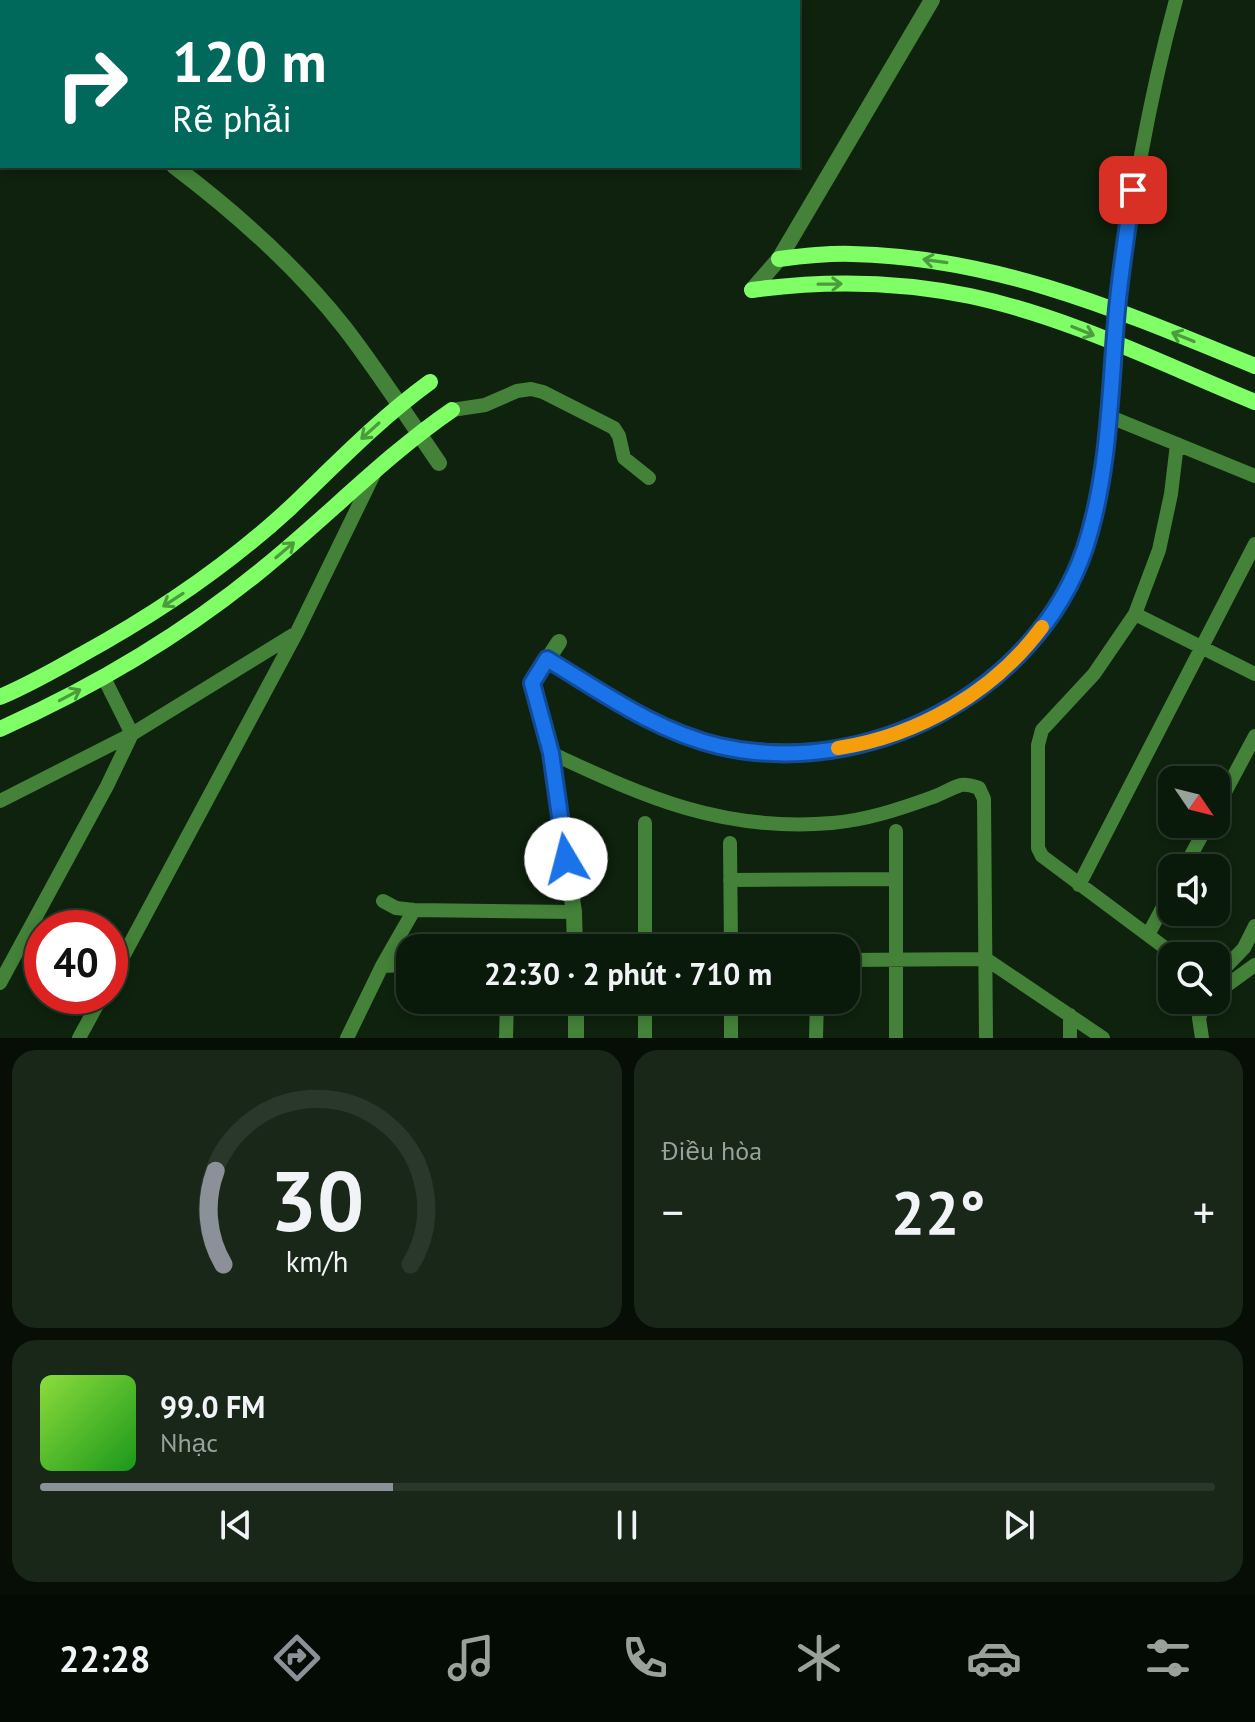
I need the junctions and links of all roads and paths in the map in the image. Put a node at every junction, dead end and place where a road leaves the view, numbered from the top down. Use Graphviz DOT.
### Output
graph roads {
  1 [pos="932,0"];
  2 [pos="1176,0"];
  3 [pos="176,168"];
  4 [pos="779,259"];
  5 [pos="752,290"];
  6 [pos="1117,310"];
  7 [pos="1116,345"];
  8 [pos="1255,366"];
  9 [pos="430,382"];
  10 [pos="1255,402"];
  11 [pos="400,404"];
  12 [pos="452,410"];
  13 [pos="1108,416"];
  14 [pos="419,433"];
  15 [pos="1177,444"];
  16 [pos="439,463"];
  17 [pos="376,470"];
  18 [pos="1255,476"];
  19 [pos="649,478"];
  20 [pos="1255,544"];
  21 [pos="1135,614"];
  22 [pos="297,632"];
  23 [pos="559,642"];
  24 [pos="1202,647"];
  25 [pos="547,659"];
  26 [pos="1255,674"];
  27 [pos="104,678"];
  28 [pos="0,697"];
  29 [pos="0,729"];
  30 [pos="132,734"];
  31 [pos="1255,736"];
  32 [pos="551,753"];
  33 [pos="1230,783"];
  34 [pos="0,801"];
  35 [pos="645,823"];
  36 [pos="896,831"];
  37 [pos="730,843"];
  38 [pos="896,879"];
  39 [pos="730,880"];
  40 [pos="1079,885"];
  41 [pos="383,901"];
  42 [pos="414,910"];
  43 [pos="574,912"];
  44 [pos="1158,916"];
  45 [pos="1255,926"];
  46 [pos="575,934"];
  47 [pos="645,934"];
  48 [pos="731,934"];
  49 [pos="1148,935"];
  50 [pos="1158,942"];
  51 [pos="128,947"];
  52 [pos="986,959"];
  53 [pos="860,960"];
  54 [pos="896,961"];
  55 [pos="1230,963"];
  56 [pos="1255,965"];
  57 [pos="382,966"];
  58 [pos="396,966"];
  59 [pos="0,983"];
  60 [pos="1230,983"];
  61 [pos="92,1014"];
  62 [pos="507,1014"];
  63 [pos="576,1014"];
  64 [pos="645,1014"];
  65 [pos="731,1014"];
  66 [pos="817,1014"];
  67 [pos="1201,1014"];
  68 [pos="1070,1015"];
  69 [pos="79,1038"];
  70 [pos="347,1038"];
  71 [pos="506,1038"];
  72 [pos="576,1038"];
  73 [pos="645,1038"];
  74 [pos="731,1038"];
  75 [pos="816,1038"];
  76 [pos="896,1038"];
  77 [pos="986,1038"];
  78 [pos="1070,1038"];
  79 [pos="1103,1038"];
  80 [pos="1202,1038"];
  1 -- 4 [label="street"];
  2 -- 6 [label="street"];
  3 -- 11 [label="street"];
  4 -- 5 [label="street"];
  6 -- 4 [label="main road, one-way"];
  5 -- 7 [label="main road, one-way"];
  6 -- 7 [label="street"];
  8 -- 6 [label="main road, one-way"];
  7 -- 10 [label="main road"];
  7 -- 13 [label="street"];
  9 -- 11 [label="main road"];
  11 -- 14 [label="street"];
  11 -- 28 [label="main road, one-way"];
  12 -- 14 [label="main road"];
  12 -- 19 [label="street"];
  13 -- 15 [label="street"];
  13 -- 25 [label="street"];
  14 -- 16 [label="street"];
  14 -- 17 [label="main road"];
  15 -- 18 [label="street"];
  15 -- 21 [label="street"];
  17 -- 22 [label="street"];
  27 -- 17 [label="main road, one-way"];
  20 -- 24 [label="street"];
  21 -- 24 [label="street"];
  21 -- 40 [label="street"];
  22 -- 30 [label="street"];
  22 -- 51 [label="street"];
  23 -- 25 [label="street"];
  24 -- 26 [label="street"];
  24 -- 40 [label="street"];
  25 -- 32 [label="street"];
  29 -- 27 [label="main road, one-way"];
  27 -- 30 [label="street"];
  30 -- 34 [label="street"];
  30 -- 59 [label="street"];
  31 -- 33 [label="street"];
  32 -- 43 [label="street"];
  32 -- 52 [label="street"];
  35 -- 47 [label="street"];
  36 -- 38 [label="street"];
  37 -- 39 [label="street"];
  38 -- 39 [label="street"];
  38 -- 54 [label="street"];
  39 -- 48 [label="street"];
  40 -- 49 [label="street"];
  41 -- 42 [label="street"];
  42 -- 43 [label="street"];
  42 -- 57 [label="street"];
  43 -- 46 [label="street"];
  44 -- 49 [label="street"];
  45 -- 55 [label="street"];
  49 -- 50 [label="street"];
  52 -- 54 [label="street"];
  52 -- 68 [label="street"];
  52 -- 77 [label="street"];
  53 -- 54 [label="street"];
  54 -- 76 [label="street"];
  56 -- 60 [label="street"];
  57 -- 58 [label="street"];
  57 -- 70 [label="street"];
  61 -- 69 [label="street"];
  62 -- 71 [label="street"];
  63 -- 72 [label="street"];
  64 -- 73 [label="street"];
  65 -- 74 [label="street"];
  66 -- 75 [label="street"];
  67 -- 80 [label="street"];
  68 -- 78 [label="street"];
  68 -- 79 [label="street"];
}
